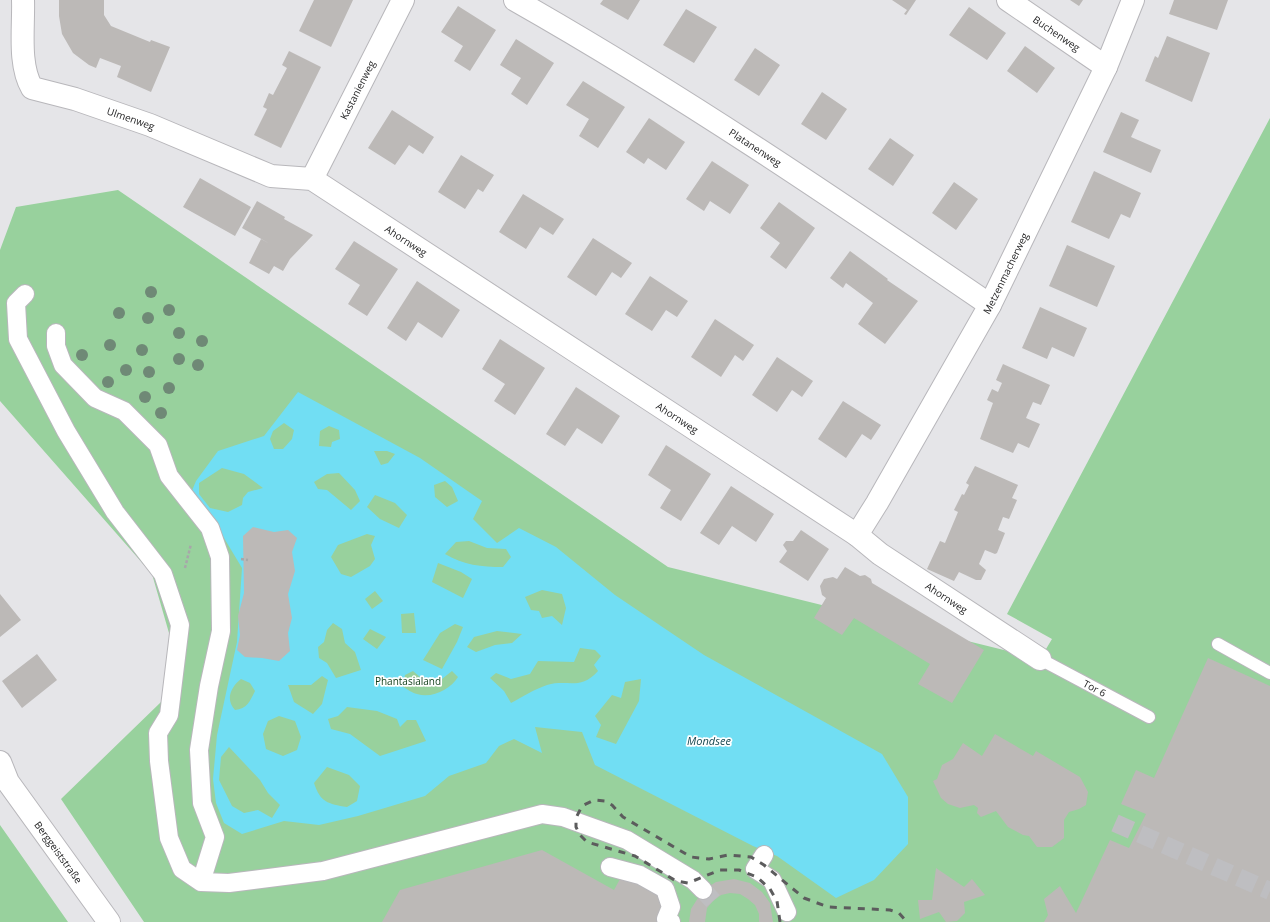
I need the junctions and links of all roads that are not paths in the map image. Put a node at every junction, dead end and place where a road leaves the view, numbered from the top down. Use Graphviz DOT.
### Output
graph roads {
  1 [pos="23,0"];
  2 [pos="403,0"];
  3 [pos="516,0"];
  4 [pos="1008,0"];
  5 [pos="1133,0"];
  6 [pos="1106,67"];
  7 [pos="312,179"];
  8 [pos="24,294"];
  9 [pos="990,304"];
  10 [pos="56,333"];
  11 [pos="857,535"];
  12 [pos="1218,644"];
  13 [pos="1040,659"];
  14 [pos="1270,673"];
  15 [pos="1149,717"];
  16 [pos="0,762"];
  17 [pos="4,780"];
  18 [pos="764,855"];
  19 [pos="610,867"];
  20 [pos="201,882"];
  21 [pos="703,890"];
  22 [pos="787,912"];
  23 [pos="109,922"];
  24 [pos="671,922"];
  1 -- 7 [label="street, Ulmenweg"];
  2 -- 7 [label="street, Kastanienweg"];
  3 -- 9 [label="street, Platanenweg"];
  4 -- 6 [label="street, Buchenweg"];
  5 -- 6 [label="street, Metzenmacherweg"];
  6 -- 9 [label="street, Metzenmacherweg"];
  7 -- 11 [label="street, Ahornweg"];
  8 -- 20 [label="street"];
  9 -- 11 [label="street, Metzenmacherweg"];
  10 -- 20 [label="street"];
  11 -- 13 [label="street, Ahornweg"];
  12 -- 14 [label="lane"];
  13 -- 15 [label="lane, Tor 6"];
  16 -- 17 [label="street, Berggeiststraße"];
  17 -- 23 [label="street, Berggeiststraße"];
  18 -- 22 [label="street"];
  19 -- 24 [label="street"];
  20 -- 21 [label="street"];
}
